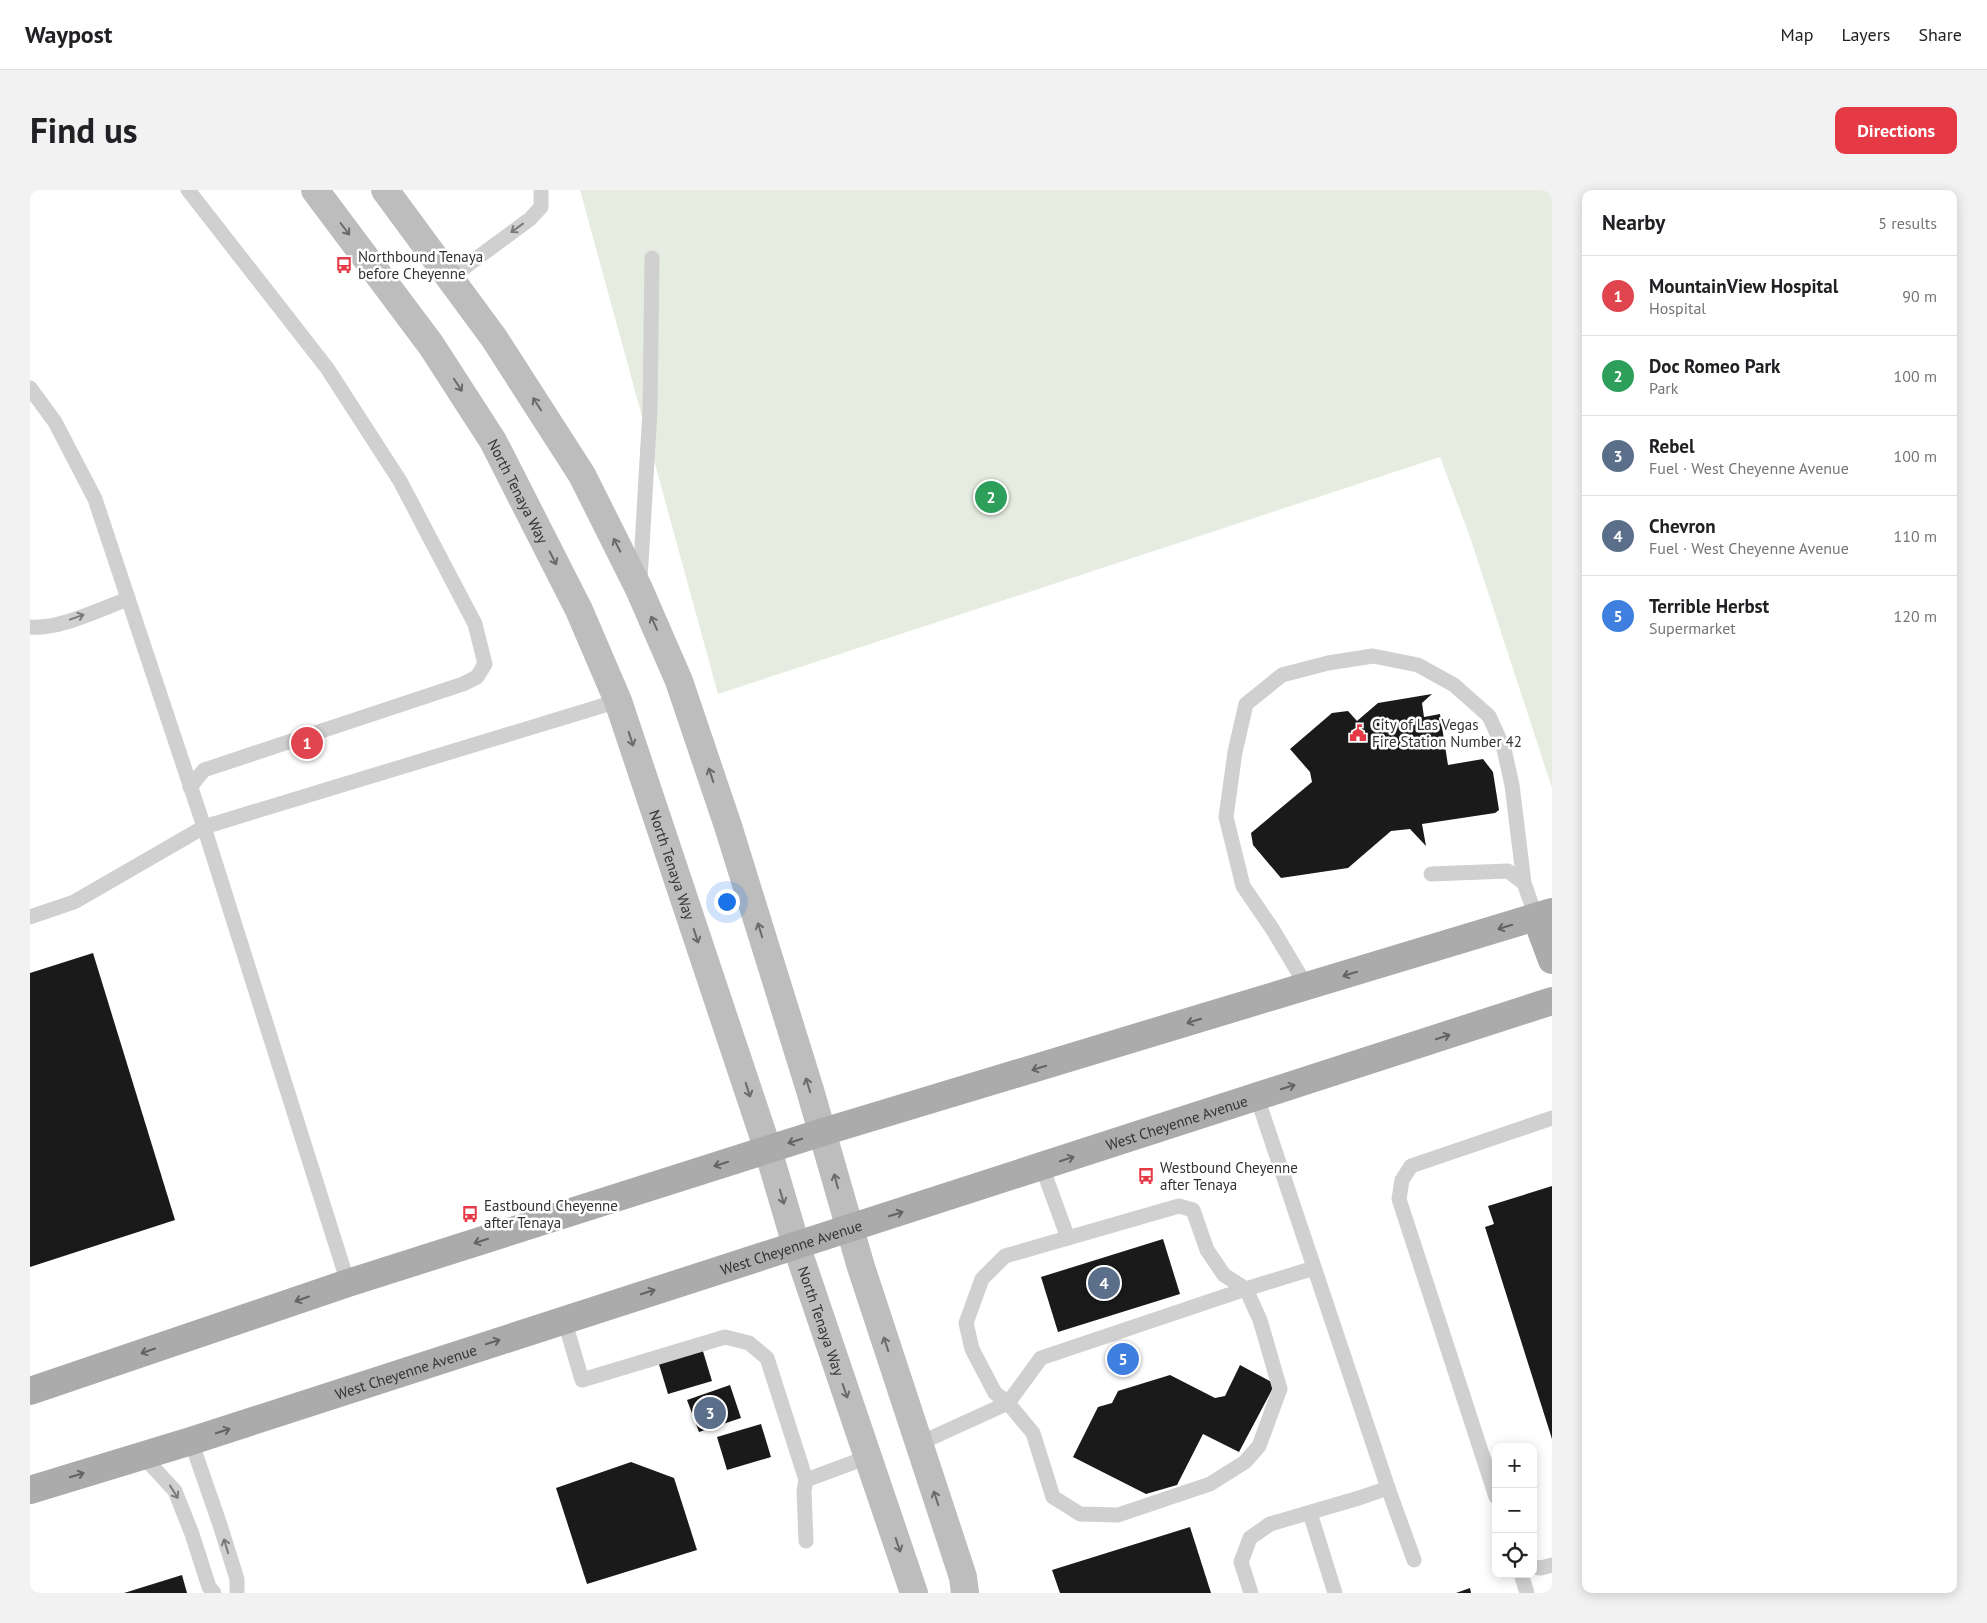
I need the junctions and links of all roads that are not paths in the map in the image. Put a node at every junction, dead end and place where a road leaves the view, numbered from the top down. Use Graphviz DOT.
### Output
graph roads {
  1 [pos="188,190"];
  2 [pos="315,190"];
  3 [pos="385,190"];
  4 [pos="541,190"];
  5 [pos="652,258"];
  6 [pos="450,278"];
  7 [pos="30,388"];
  8 [pos="639,589"];
  9 [pos="128,599"];
  10 [pos="30,627"];
  11 [pos="618,701"];
  12 [pos="190,787"];
  13 [pos="204,827"];
  14 [pos="1431,874"];
  15 [pos="1524,884"];
  16 [pos="1544,915"];
  17 [pos="30,917"];
  18 [pos="1552,960"];
  19 [pos="1307,987"];
  20 [pos="1552,1002"];
  21 [pos="1257,1097"];
  22 [pos="1552,1118"];
  23 [pos="822,1132"];
  24 [pos="768,1150"];
  25 [pos="1042,1167"];
  26 [pos="849,1228"];
  27 [pos="1068,1238"];
  28 [pos="796,1246"];
  29 [pos="1314,1268"];
  30 [pos="348,1284"];
  31 [pos="1246,1288"];
  32 [pos="564,1319"];
  33 [pos="30,1391"];
  34 [pos="1008,1402"];
  35 [pos="191,1441"];
  36 [pos="918,1444"];
  37 [pos="142,1455"];
  38 [pos="868,1457"];
  39 [pos="806,1480"];
  40 [pos="1388,1488"];
  41 [pos="1493,1488"];
  42 [pos="30,1490"];
  43 [pos="1310,1512"];
  44 [pos="806,1541"];
  45 [pos="1414,1560"];
  46 [pos="1552,1565"];
  47 [pos="1537,1567"];
  48 [pos="1522,1578"];
  49 [pos="214,1593"];
  50 [pos="237,1593"];
  51 [pos="914,1593"];
  52 [pos="965,1593"];
  53 [pos="1252,1593"];
  54 [pos="1335,1593"];
  55 [pos="1527,1593"];
  1 -- 12 [label="lane"];
  2 -- 11 [label="main road, North Tenaya Way, one-way"];
  3 -- 6 [label="main road"];
  4 -- 6 [label="lane, one-way"];
  5 -- 8 [label="lane"];
  8 -- 6 [label="main road, one-way"];
  7 -- 9 [label="lane"];
  23 -- 8 [label="main road, one-way"];
  10 -- 9 [label="lane, one-way"];
  9 -- 12 [label="lane"];
  11 -- 13 [label="lane"];
  11 -- 24 [label="main road, North Tenaya Way, one-way"];
  12 -- 13 [label="lane"];
  13 -- 17 [label="lane"];
  13 -- 30 [label="lane"];
  14 -- 15 [label="lane"];
  15 -- 16 [label="lane"];
  15 -- 19 [label="lane"];
  16 -- 18 [label="main road"];
  16 -- 19 [label="main road, one-way"];
  19 -- 23 [label="main road, one-way"];
  21 -- 20 [label="main road, West Cheyenne Avenue, one-way"];
  25 -- 21 [label="main road, West Cheyenne Avenue, one-way"];
  21 -- 29 [label="lane"];
  22 -- 41 [label="lane"];
  23 -- 24 [label="main road, one-way"];
  26 -- 23 [label="main road, one-way"];
  24 -- 28 [label="main road, North Tenaya Way, one-way"];
  24 -- 30 [label="main road, one-way"];
  26 -- 25 [label="main road, West Cheyenne Avenue, one-way"];
  25 -- 27 [label="lane"];
  26 -- 28 [label="main road, West Cheyenne Avenue"];
  36 -- 26 [label="main road, one-way"];
  27 -- 31 [label="lane"];
  27 -- 34 [label="lane"];
  32 -- 28 [label="main road, West Cheyenne Avenue, one-way"];
  28 -- 38 [label="main road, North Tenaya Way, one-way"];
  29 -- 31 [label="lane"];
  29 -- 40 [label="lane"];
  30 -- 33 [label="main road, one-way"];
  31 -- 34 [label="lane"];
  31 -- 34 [label="lane"];
  35 -- 32 [label="main road, West Cheyenne Avenue, one-way"];
  32 -- 39 [label="lane"];
  34 -- 36 [label="lane"];
  35 -- 37 [label="main road, West Cheyenne Avenue"];
  50 -- 35 [label="lane, one-way"];
  52 -- 36 [label="main road, one-way"];
  42 -- 37 [label="main road, West Cheyenne Avenue, one-way"];
  37 -- 49 [label="lane, one-way"];
  38 -- 39 [label="lane"];
  38 -- 51 [label="main road, North Tenaya Way, one-way"];
  39 -- 44 [label="lane"];
  40 -- 43 [label="lane"];
  40 -- 45 [label="lane"];
  43 -- 53 [label="lane"];
  43 -- 54 [label="lane"];
  46 -- 47 [label="lane"];
  48 -- 55 [label="lane"];
}
